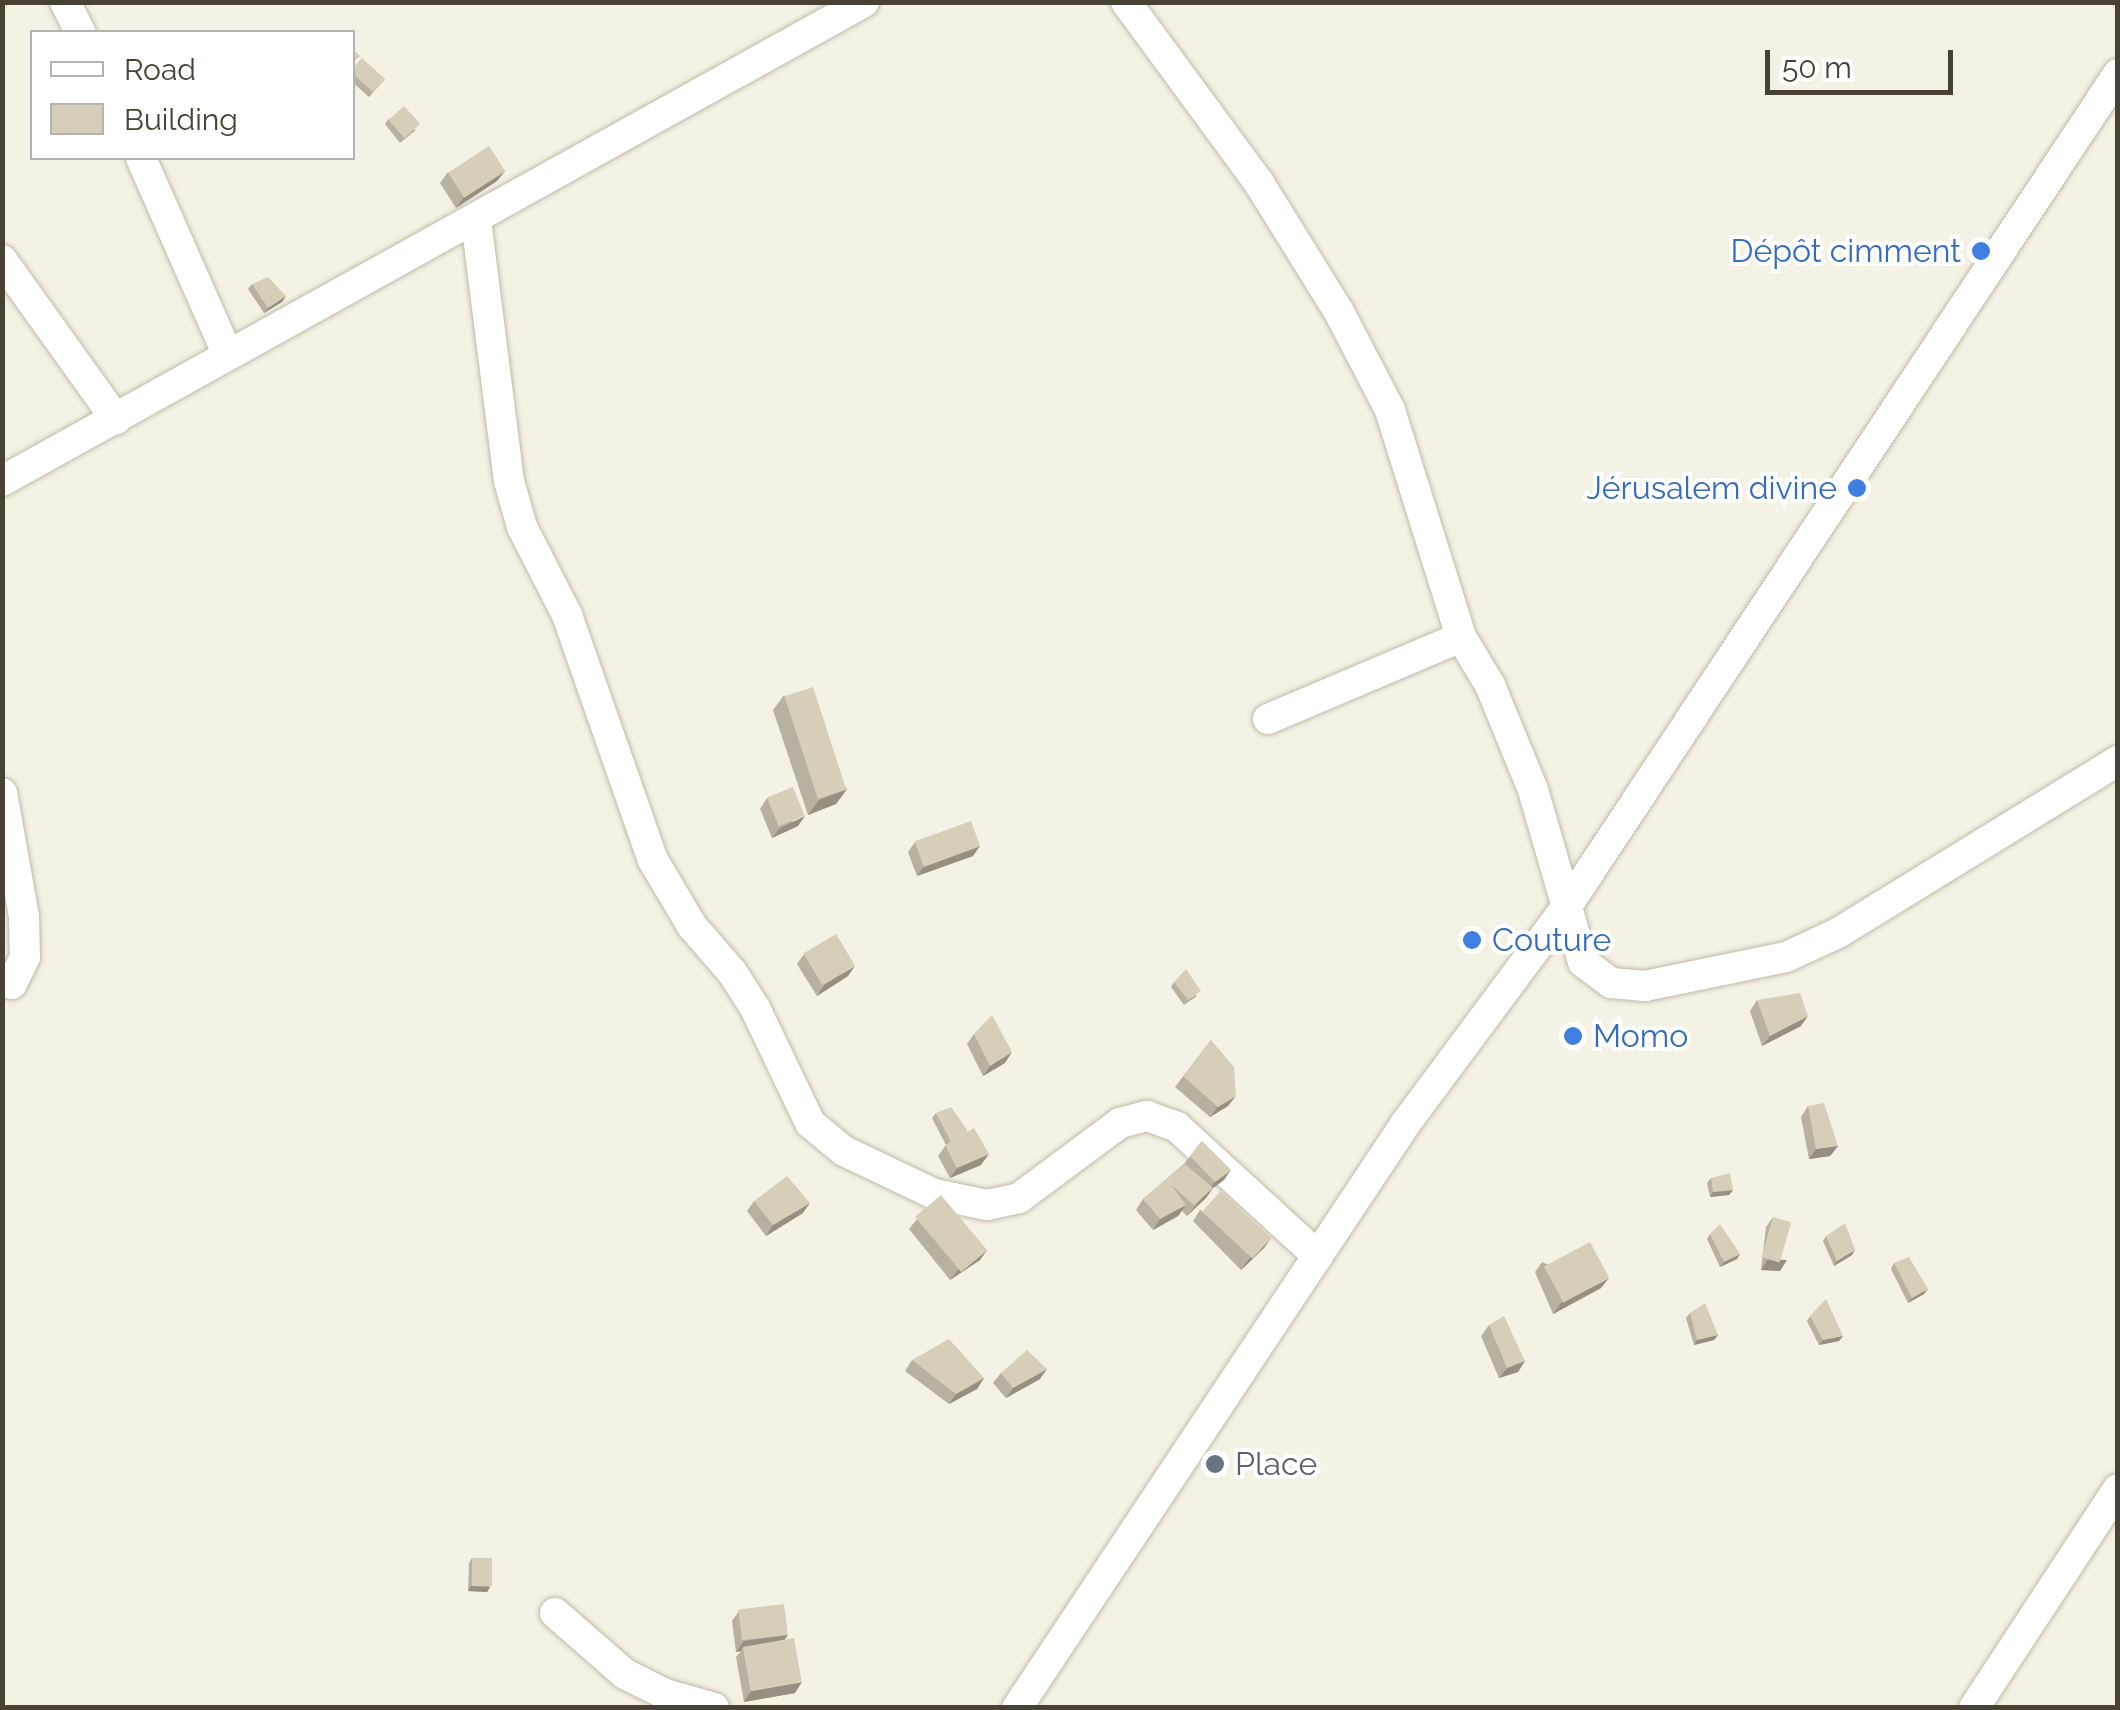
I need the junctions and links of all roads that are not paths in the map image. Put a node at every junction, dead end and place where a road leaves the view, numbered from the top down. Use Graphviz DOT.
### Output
graph roads {
  1 [pos="65,2"];
  2 [pos="864,2"];
  3 [pos="1126,2"];
  4 [pos="79,30"];
  5 [pos="2118,74"];
  6 [pos="142,160"];
  7 [pos="476,220"];
  8 [pos="2,260"];
  9 [pos="228,355"];
  10 [pos="116,419"];
  11 [pos="2,481"];
  12 [pos="1461,637"];
  13 [pos="1268,719"];
  14 [pos="2118,762"];
  15 [pos="2,792"];
  16 [pos="1564,910"];
  17 [pos="12,984"];
  18 [pos="1318,1256"];
  19 [pos="2118,1489"];
  20 [pos="555,1613"];
  21 [pos="714,1708"];
  22 [pos="1017,1708"];
  23 [pos="1974,1708"];
  1 -- 4 [label="street"];
  2 -- 7 [label="street"];
  3 -- 12 [label="street"];
  5 -- 16 [label="street"];
  6 -- 9 [label="street"];
  7 -- 9 [label="street"];
  7 -- 18 [label="street"];
  8 -- 10 [label="street"];
  9 -- 10 [label="street"];
  10 -- 11 [label="street"];
  12 -- 13 [label="street"];
  12 -- 16 [label="street"];
  14 -- 16 [label="street"];
  15 -- 17 [label="street"];
  16 -- 18 [label="street"];
  18 -- 22 [label="street"];
  19 -- 23 [label="street"];
  20 -- 21 [label="street"];
}
